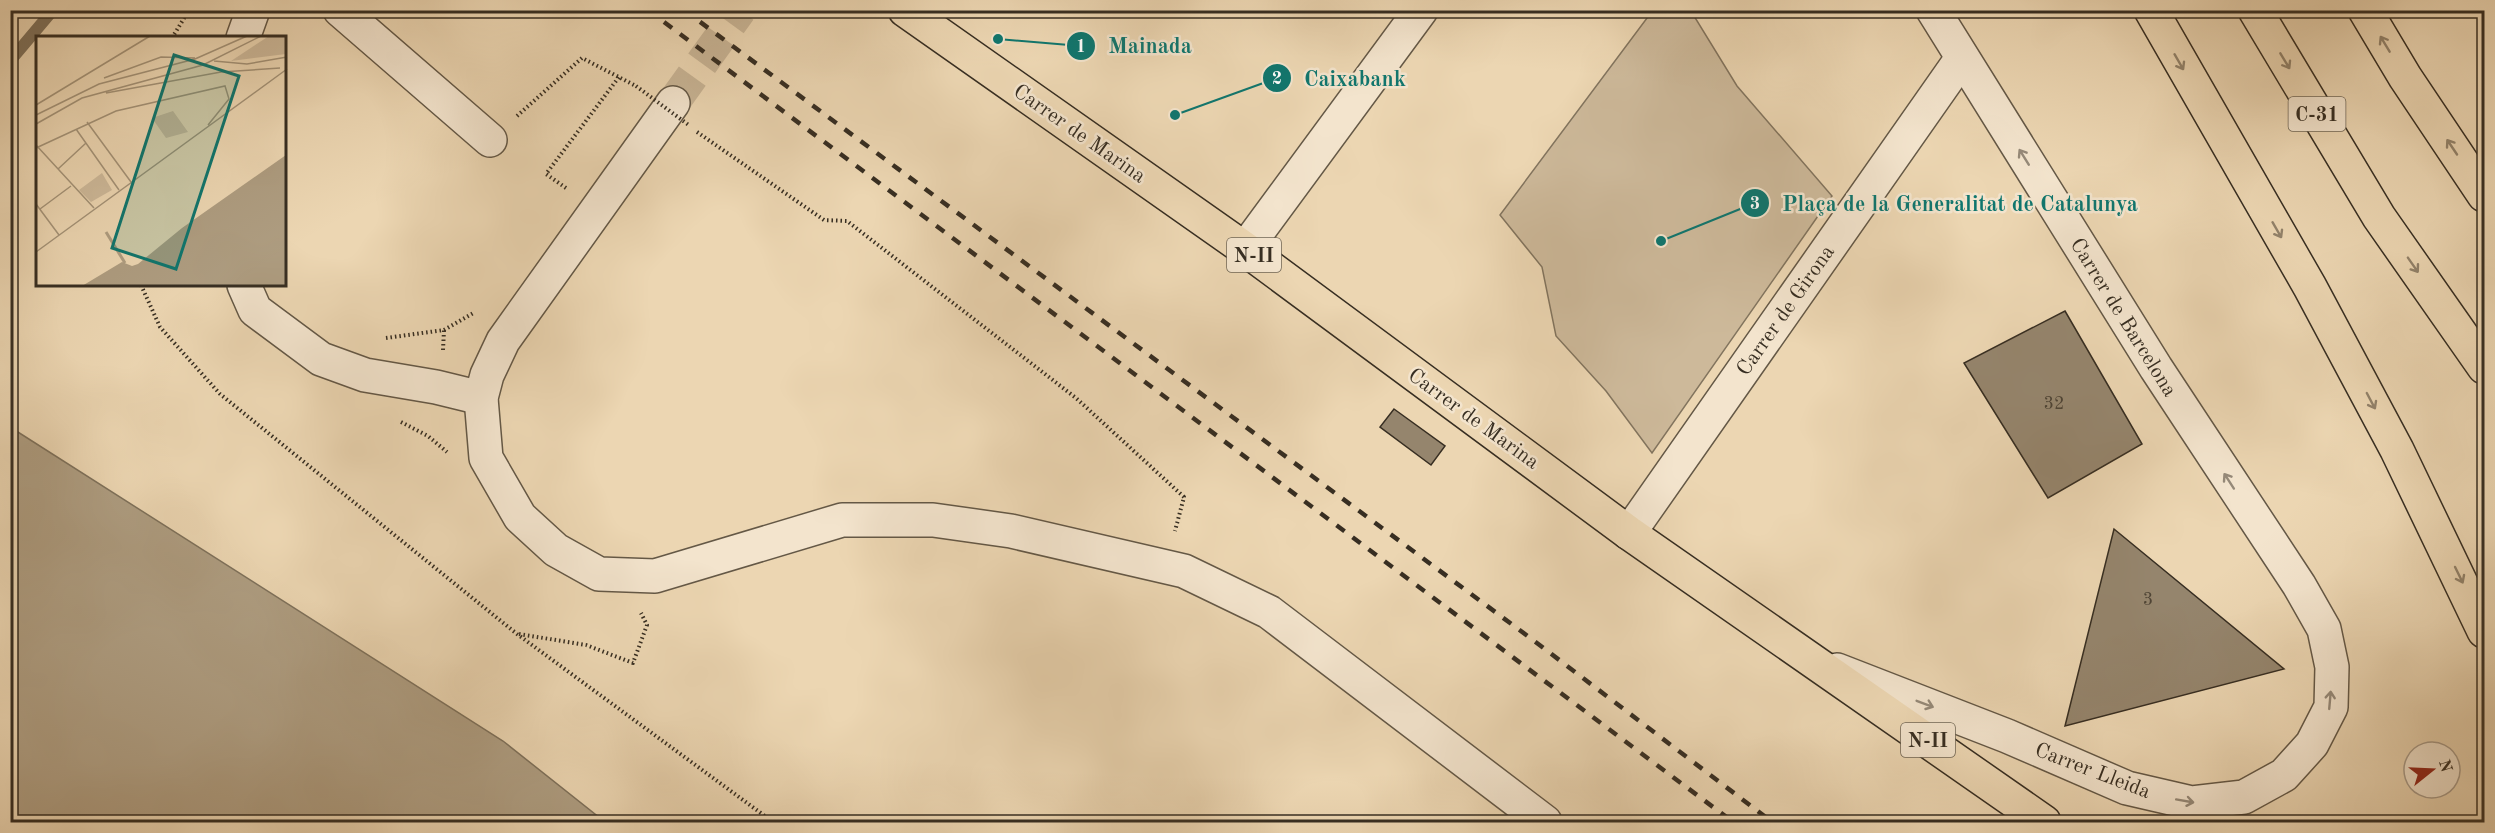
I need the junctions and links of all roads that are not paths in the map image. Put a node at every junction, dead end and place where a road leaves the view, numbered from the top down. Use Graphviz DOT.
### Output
graph roads {
  1 [pos="253,10"];
  2 [pos="340,10"];
  3 [pos="905,10"];
  4 [pos="1421,10"];
  5 [pos="1933,10"];
  6 [pos="2151,10"];
  7 [pos="2255,10"];
  8 [pos="2365,10"];
  9 [pos="244,36"];
  10 [pos="1962,58"];
  11 [pos="681,115"];
  12 [pos="490,140"];
  13 [pos="2484,195"];
  14 [pos="1245,249"];
  15 [pos="244,286"];
  16 [pos="2484,366"];
  17 [pos="481,398"];
  18 [pos="2261,530"];
  19 [pos="1629,533"];
  20 [pos="2484,631"];
  21 [pos="1812,658"];
  22 [pos="1545,822"];
  23 [pos="2044,822"];
  1 -- 9 [label="street"];
  2 -- 12 [label="street"];
  3 -- 14 [label="main road, Carrer de Marina / N-II"];
  4 -- 14 [label="street"];
  5 -- 10 [label="street, Carrer de Barcelona"];
  6 -- 20 [label="main road, one-way"];
  7 -- 16 [label="main road, C-31, one-way"];
  13 -- 8 [label="main road, one-way"];
  18 -- 10 [label="street, Carrer de Barcelona, one-way"];
  10 -- 19 [label="street, Carrer de Girona"];
  11 -- 17 [label="street"];
  14 -- 19 [label="main road, Carrer de Marina / N-II"];
  15 -- 17 [label="street"];
  17 -- 22 [label="street"];
  21 -- 18 [label="street, Carrer Lleida, one-way"];
  19 -- 21 [label="main road, Carrer de Marina / N-II"];
  21 -- 23 [label="main road, Carrer de Marina / N-II"];
}
